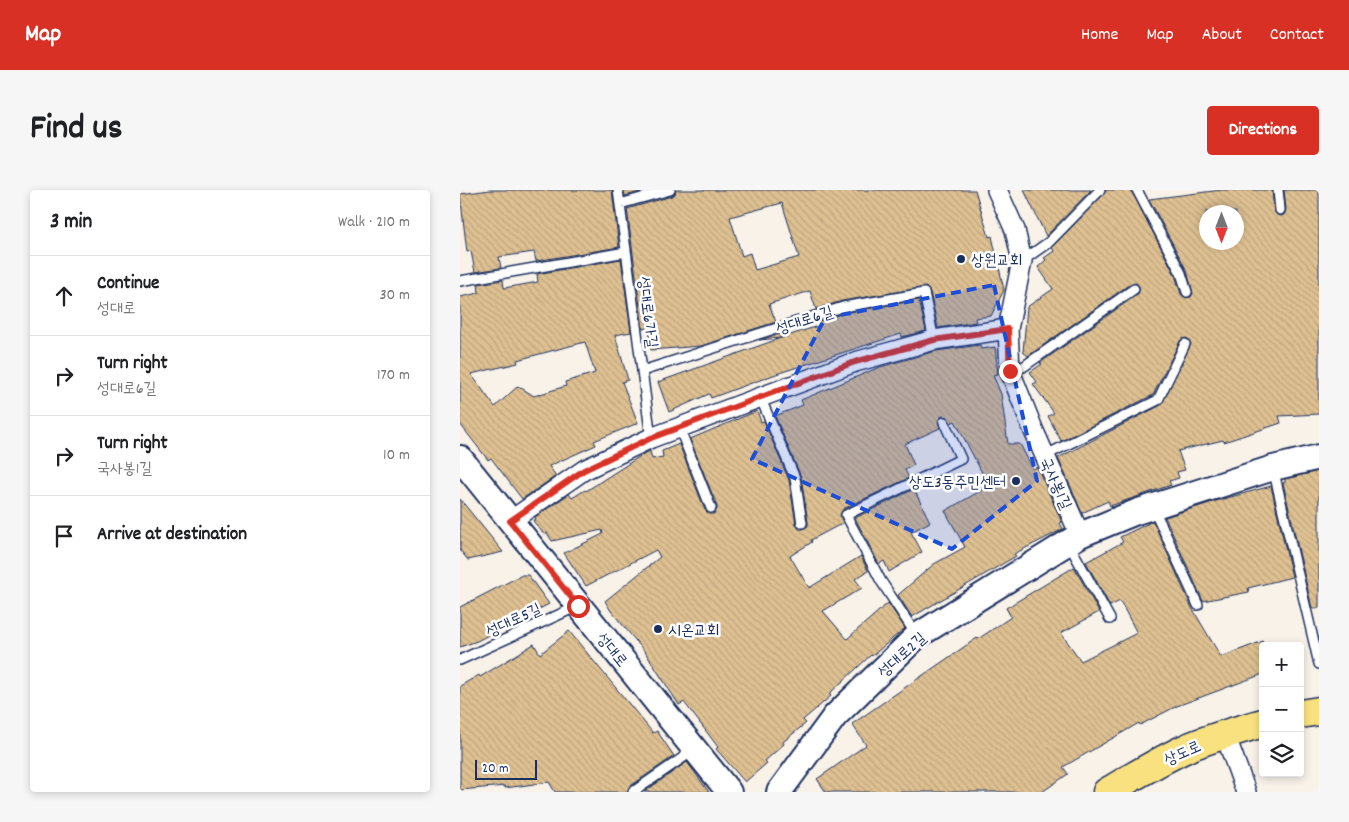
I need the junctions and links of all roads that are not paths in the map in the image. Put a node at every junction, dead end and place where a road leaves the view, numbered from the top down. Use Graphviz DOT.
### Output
graph roads {
  1 [pos="618,190"];
  2 [pos="670,190"];
  3 [pos="997,190"];
  4 [pos="1100,190"];
  5 [pos="1137,190"];
  6 [pos="1278,190"];
  7 [pos="620,204"];
  8 [pos="1280,210"];
  9 [pos="626,252"];
  10 [pos="1022,262"];
  11 [pos="460,281"];
  12 [pos="1134,289"];
  13 [pos="1187,292"];
  14 [pos="1008,329"];
  15 [pos="934,340"];
  16 [pos="1185,344"];
  17 [pos="642,371"];
  18 [pos="1010,371"];
  19 [pos="760,397"];
  20 [pos="944,422"];
  21 [pos="679,427"];
  22 [pos="651,438"];
  23 [pos="1044,456"];
  24 [pos="1319,457"];
  25 [pos="460,458"];
  26 [pos="1273,468"];
  27 [pos="1153,507"];
  28 [pos="711,508"];
  29 [pos="510,521"];
  30 [pos="802,523"];
  31 [pos="1074,539"];
  32 [pos="1198,605"];
  33 [pos="578,606"];
  34 [pos="1110,618"];
  35 [pos="917,636"];
  36 [pos="1317,644"];
  37 [pos="460,660"];
  38 [pos="1319,664"];
  39 [pos="1319,711"];
  40 [pos="1304,713"];
  41 [pos="1259,724"];
  42 [pos="1225,734"];
  43 [pos="694,750"];
  44 [pos="1243,790"];
  45 [pos="633,792"];
  46 [pos="729,792"];
  47 [pos="779,792"];
  48 [pos="1107,792"];
  1 -- 7 [label="lane, 성대로6가길"];
  2 -- 7 [label="lane"];
  3 -- 10 [label="street, 국사봉1길"];
  4 -- 10 [label="lane"];
  5 -- 13 [label="lane"];
  6 -- 8 [label="lane"];
  7 -- 9 [label="lane, 성대로6가길"];
  9 -- 11 [label="lane"];
  9 -- 17 [label="lane, 성대로6가길"];
  10 -- 14 [label="street, 국사봉1길"];
  12 -- 18 [label="lane"];
  14 -- 15 [label="street"];
  14 -- 18 [label="street, 국사봉1길"];
  15 -- 17 [label="lane, 성대로6길"];
  15 -- 19 [label="street"];
  16 -- 23 [label="lane"];
  17 -- 22 [label="lane, 성대로6가길"];
  18 -- 23 [label="street, 국사봉1길"];
  19 -- 21 [label="street"];
  19 -- 30 [label="lane"];
  20 -- 35 [label="lane"];
  21 -- 22 [label="street"];
  21 -- 28 [label="lane"];
  22 -- 29 [label="street"];
  23 -- 31 [label="street, 국사봉1길"];
  24 -- 26 [label="street"];
  25 -- 29 [label="street, 성대로"];
  26 -- 27 [label="street"];
  26 -- 36 [label="lane"];
  27 -- 31 [label="street"];
  27 -- 32 [label="lane"];
  29 -- 33 [label="street, 성대로"];
  31 -- 34 [label="lane"];
  31 -- 35 [label="street, 성대로2길"];
  33 -- 37 [label="lane, 성대로5길"];
  33 -- 43 [label="street, 성대로"];
  35 -- 47 [label="street, 성대로2길"];
  36 -- 38 [label="lane"];
  39 -- 40 [label="main road"];
  41 -- 42 [label="main road, 상도로"];
  42 -- 44 [label="street"];
  42 -- 48 [label="main road, 상도로"];
  43 -- 45 [label="lane"];
  43 -- 46 [label="street, 성대로"];
}
